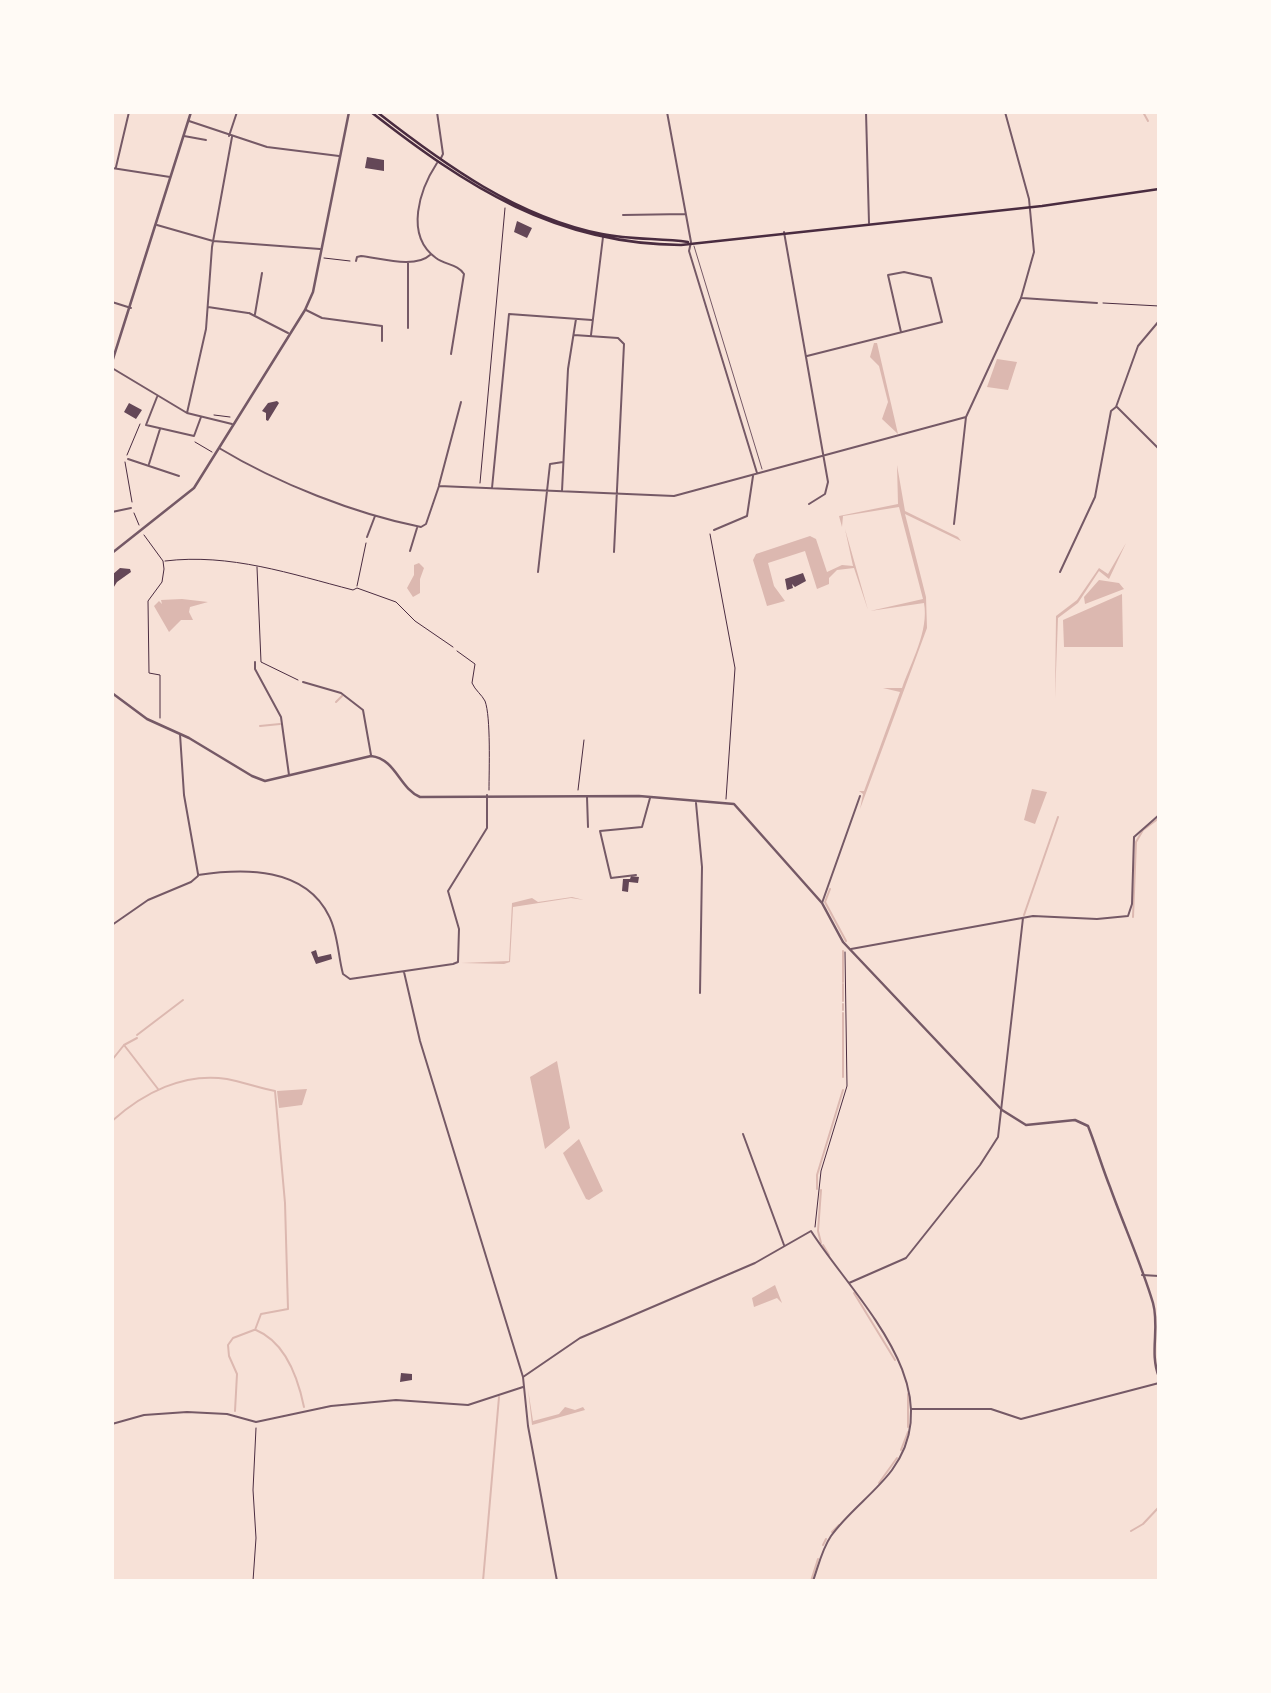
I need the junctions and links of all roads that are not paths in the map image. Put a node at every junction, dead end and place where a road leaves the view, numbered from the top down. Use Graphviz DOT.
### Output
graph roads {
  1 [pos="129,112"];
  2 [pos="191,112"];
  3 [pos="237,112"];
  4 [pos="349,112"];
  5 [pos="371,112"];
  6 [pos="377,112"];
  7 [pos="438,112"];
  8 [pos="667,112"];
  9 [pos="866,112"];
  10 [pos="1005,112"];
  11 [pos="189,121"];
  12 [pos="184,136"];
  13 [pos="231,137"];
  14 [pos="206,141"];
  15 [pos="340,156"];
  16 [pos="438,162"];
  17 [pos="114,168"];
  18 [pos="171,177"];
  19 [pos="1159,189"];
  20 [pos="1030,207"];
  21 [pos="686,214"];
  22 [pos="623,215"];
  23 [pos="869,224"];
  24 [pos="157,225"];
  25 [pos="784,233"];
  26 [pos="603,236"];
  27 [pos="213,241"];
  28 [pos="691,242"];
  29 [pos="321,249"];
  30 [pos="430,254"];
  31 [pos="356,261"];
  32 [pos="408,261"];
  33 [pos="262,273"];
  34 [pos="1021,298"];
  35 [pos="112,302"];
  36 [pos="1097,303"];
  37 [pos="208,307"];
  38 [pos="131,308"];
  39 [pos="305,310"];
  40 [pos="255,315"];
  41 [pos="576,318"];
  42 [pos="592,320"];
  43 [pos="1159,321"];
  44 [pos="408,328"];
  45 [pos="901,332"];
  46 [pos="290,335"];
  47 [pos="574,335"];
  48 [pos="591,336"];
  49 [pos="382,341"];
  50 [pos="451,354"];
  51 [pos="807,356"];
  52 [pos="112,362"];
  53 [pos="112,368"];
  54 [pos="157,397"];
  55 [pos="461,402"];
  56 [pos="1116,407"];
  57 [pos="187,413"];
  58 [pos="201,417"];
  59 [pos="967,417"];
  60 [pos="233,425"];
  61 [pos="160,428"];
  62 [pos="219,449"];
  63 [pos="1159,449"];
  64 [pos="824,455"];
  65 [pos="128,459"];
  66 [pos="564,462"];
  67 [pos="149,466"];
  68 [pos="763,471"];
  69 [pos="755,474"];
  70 [pos="179,476"];
  71 [pos="439,486"];
  72 [pos="492,489"];
  73 [pos="545,491"];
  74 [pos="562,492"];
  75 [pos="617,495"];
  76 [pos="809,504"];
  77 [pos="131,508"];
  78 [pos="112,512"];
  79 [pos="375,515"];
  80 [pos="954,524"];
  81 [pos="417,527"];
  82 [pos="714,530"];
  83 [pos="367,537"];
  84 [pos="410,551"];
  85 [pos="614,552"];
  86 [pos="112,553"];
  87 [pos="538,572"];
  88 [pos="1060,572"];
  89 [pos="255,662"];
  90 [pos="303,682"];
  91 [pos="112,693"];
  92 [pos="180,733"];
  93 [pos="372,756"];
  94 [pos="290,776"];
  95 [pos="488,795"];
  96 [pos="587,796"];
  97 [pos="860,796"];
  98 [pos="650,797"];
  99 [pos="696,803"];
  100 [pos="1159,815"];
  101 [pos="588,827"];
  102 [pos="198,875"];
  103 [pos="636,875"];
  104 [pos="821,903"];
  105 [pos="1023,918"];
  106 [pos="112,925"];
  107 [pos="850,949"];
  108 [pos="404,972"];
  109 [pos="700,993"];
  110 [pos="1002,1110"];
  111 [pos="743,1134"];
  112 [pos="784,1246"];
  113 [pos="1142,1275"];
  114 [pos="1159,1276"];
  115 [pos="849,1283"];
  116 [pos="523,1377"];
  117 [pos="1159,1377"];
  118 [pos="1159,1383"];
  119 [pos="524,1386"];
  120 [pos="910,1409"];
  121 [pos="112,1424"];
  122 [pos="557,1581"];
  123 [pos="813,1581"];
  1 -- 17 [label="street"];
  2 -- 11 [label="street"];
  3 -- 13 [label="street"];
  4 -- 15 [label="street"];
  5 -- 16 [label="main road"];
  6 -- 16 [label="main road"];
  7 -- 16 [label="street"];
  8 -- 21 [label="street"];
  9 -- 23 [label="street"];
  10 -- 20 [label="street"];
  11 -- 12 [label="street"];
  11 -- 13 [label="street"];
  12 -- 14 [label="street"];
  12 -- 18 [label="street"];
  13 -- 15 [label="street"];
  13 -- 27 [label="street"];
  15 -- 29 [label="street"];
  16 -- 26 [label="main road"];
  16 -- 26 [label="main road"];
  16 -- 30 [label="street"];
  17 -- 18 [label="street"];
  18 -- 24 [label="street"];
  19 -- 20 [label="main road"];
  20 -- 23 [label="main road"];
  20 -- 34 [label="street"];
  21 -- 22 [label="street"];
  21 -- 28 [label="street"];
  23 -- 25 [label="main road"];
  24 -- 27 [label="street"];
  24 -- 38 [label="street"];
  25 -- 28 [label="main road"];
  25 -- 51 [label="street"];
  26 -- 28 [label="main road"];
  26 -- 42 [label="street"];
  27 -- 29 [label="street"];
  27 -- 37 [label="street"];
  28 -- 68 [label="lane"];
  28 -- 69 [label="street"];
  29 -- 39 [label="street"];
  30 -- 32 [label="street"];
  30 -- 50 [label="street"];
  31 -- 32 [label="street"];
  32 -- 44 [label="street"];
  33 -- 40 [label="street"];
  34 -- 36 [label="street"];
  34 -- 59 [label="street"];
  35 -- 38 [label="street"];
  37 -- 40 [label="street"];
  37 -- 57 [label="street"];
  38 -- 52 [label="street"];
  39 -- 46 [label="street"];
  39 -- 49 [label="street"];
  40 -- 46 [label="street"];
  41 -- 42 [label="street"];
  41 -- 47 [label="street"];
  41 -- 72 [label="street"];
  42 -- 48 [label="street"];
  43 -- 56 [label="street"];
  45 -- 45 [label="street"];
  45 -- 51 [label="street"];
  46 -- 60 [label="street"];
  47 -- 48 [label="street"];
  47 -- 66 [label="street"];
  48 -- 75 [label="street"];
  51 -- 64 [label="street"];
  53 -- 54 [label="street"];
  54 -- 57 [label="street"];
  54 -- 61 [label="street"];
  55 -- 71 [label="street"];
  56 -- 63 [label="street"];
  56 -- 88 [label="street"];
  57 -- 58 [label="street"];
  58 -- 60 [label="street"];
  58 -- 61 [label="street"];
  59 -- 64 [label="street"];
  59 -- 80 [label="street"];
  60 -- 62 [label="street"];
  61 -- 67 [label="street"];
  62 -- 79 [label="street"];
  62 -- 86 [label="street"];
  64 -- 68 [label="street"];
  64 -- 76 [label="street"];
  65 -- 67 [label="street"];
  66 -- 73 [label="street"];
  66 -- 74 [label="street"];
  67 -- 70 [label="street"];
  68 -- 69 [label="street"];
  69 -- 75 [label="street"];
  69 -- 82 [label="street"];
  71 -- 72 [label="street"];
  71 -- 81 [label="street"];
  72 -- 73 [label="street"];
  73 -- 74 [label="street"];
  73 -- 87 [label="street"];
  74 -- 75 [label="street"];
  75 -- 85 [label="street"];
  77 -- 78 [label="street"];
  79 -- 81 [label="street"];
  79 -- 83 [label="street"];
  81 -- 84 [label="street"];
  89 -- 94 [label="street"];
  90 -- 93 [label="street"];
  91 -- 92 [label="street"];
  92 -- 94 [label="street"];
  92 -- 102 [label="street"];
  93 -- 94 [label="street"];
  93 -- 95 [label="street"];
  95 -- 96 [label="street"];
  95 -- 108 [label="street"];
  96 -- 98 [label="street"];
  96 -- 101 [label="street"];
  97 -- 104 [label="street"];
  98 -- 99 [label="street"];
  98 -- 103 [label="street"];
  99 -- 104 [label="street"];
  99 -- 109 [label="street"];
  100 -- 105 [label="street"];
  102 -- 106 [label="street"];
  102 -- 108 [label="street"];
  104 -- 107 [label="street"];
  105 -- 107 [label="street"];
  105 -- 110 [label="street"];
  107 -- 110 [label="street"];
  108 -- 116 [label="street"];
  110 -- 113 [label="street"];
  110 -- 115 [label="street"];
  111 -- 112 [label="street"];
  112 -- 115 [label="street"];
  112 -- 116 [label="street"];
  113 -- 114 [label="street"];
  113 -- 117 [label="street"];
  115 -- 120 [label="street"];
  116 -- 119 [label="street"];
  118 -- 120 [label="street"];
  119 -- 121 [label="street"];
  119 -- 122 [label="street"];
  120 -- 123 [label="street"];
}
